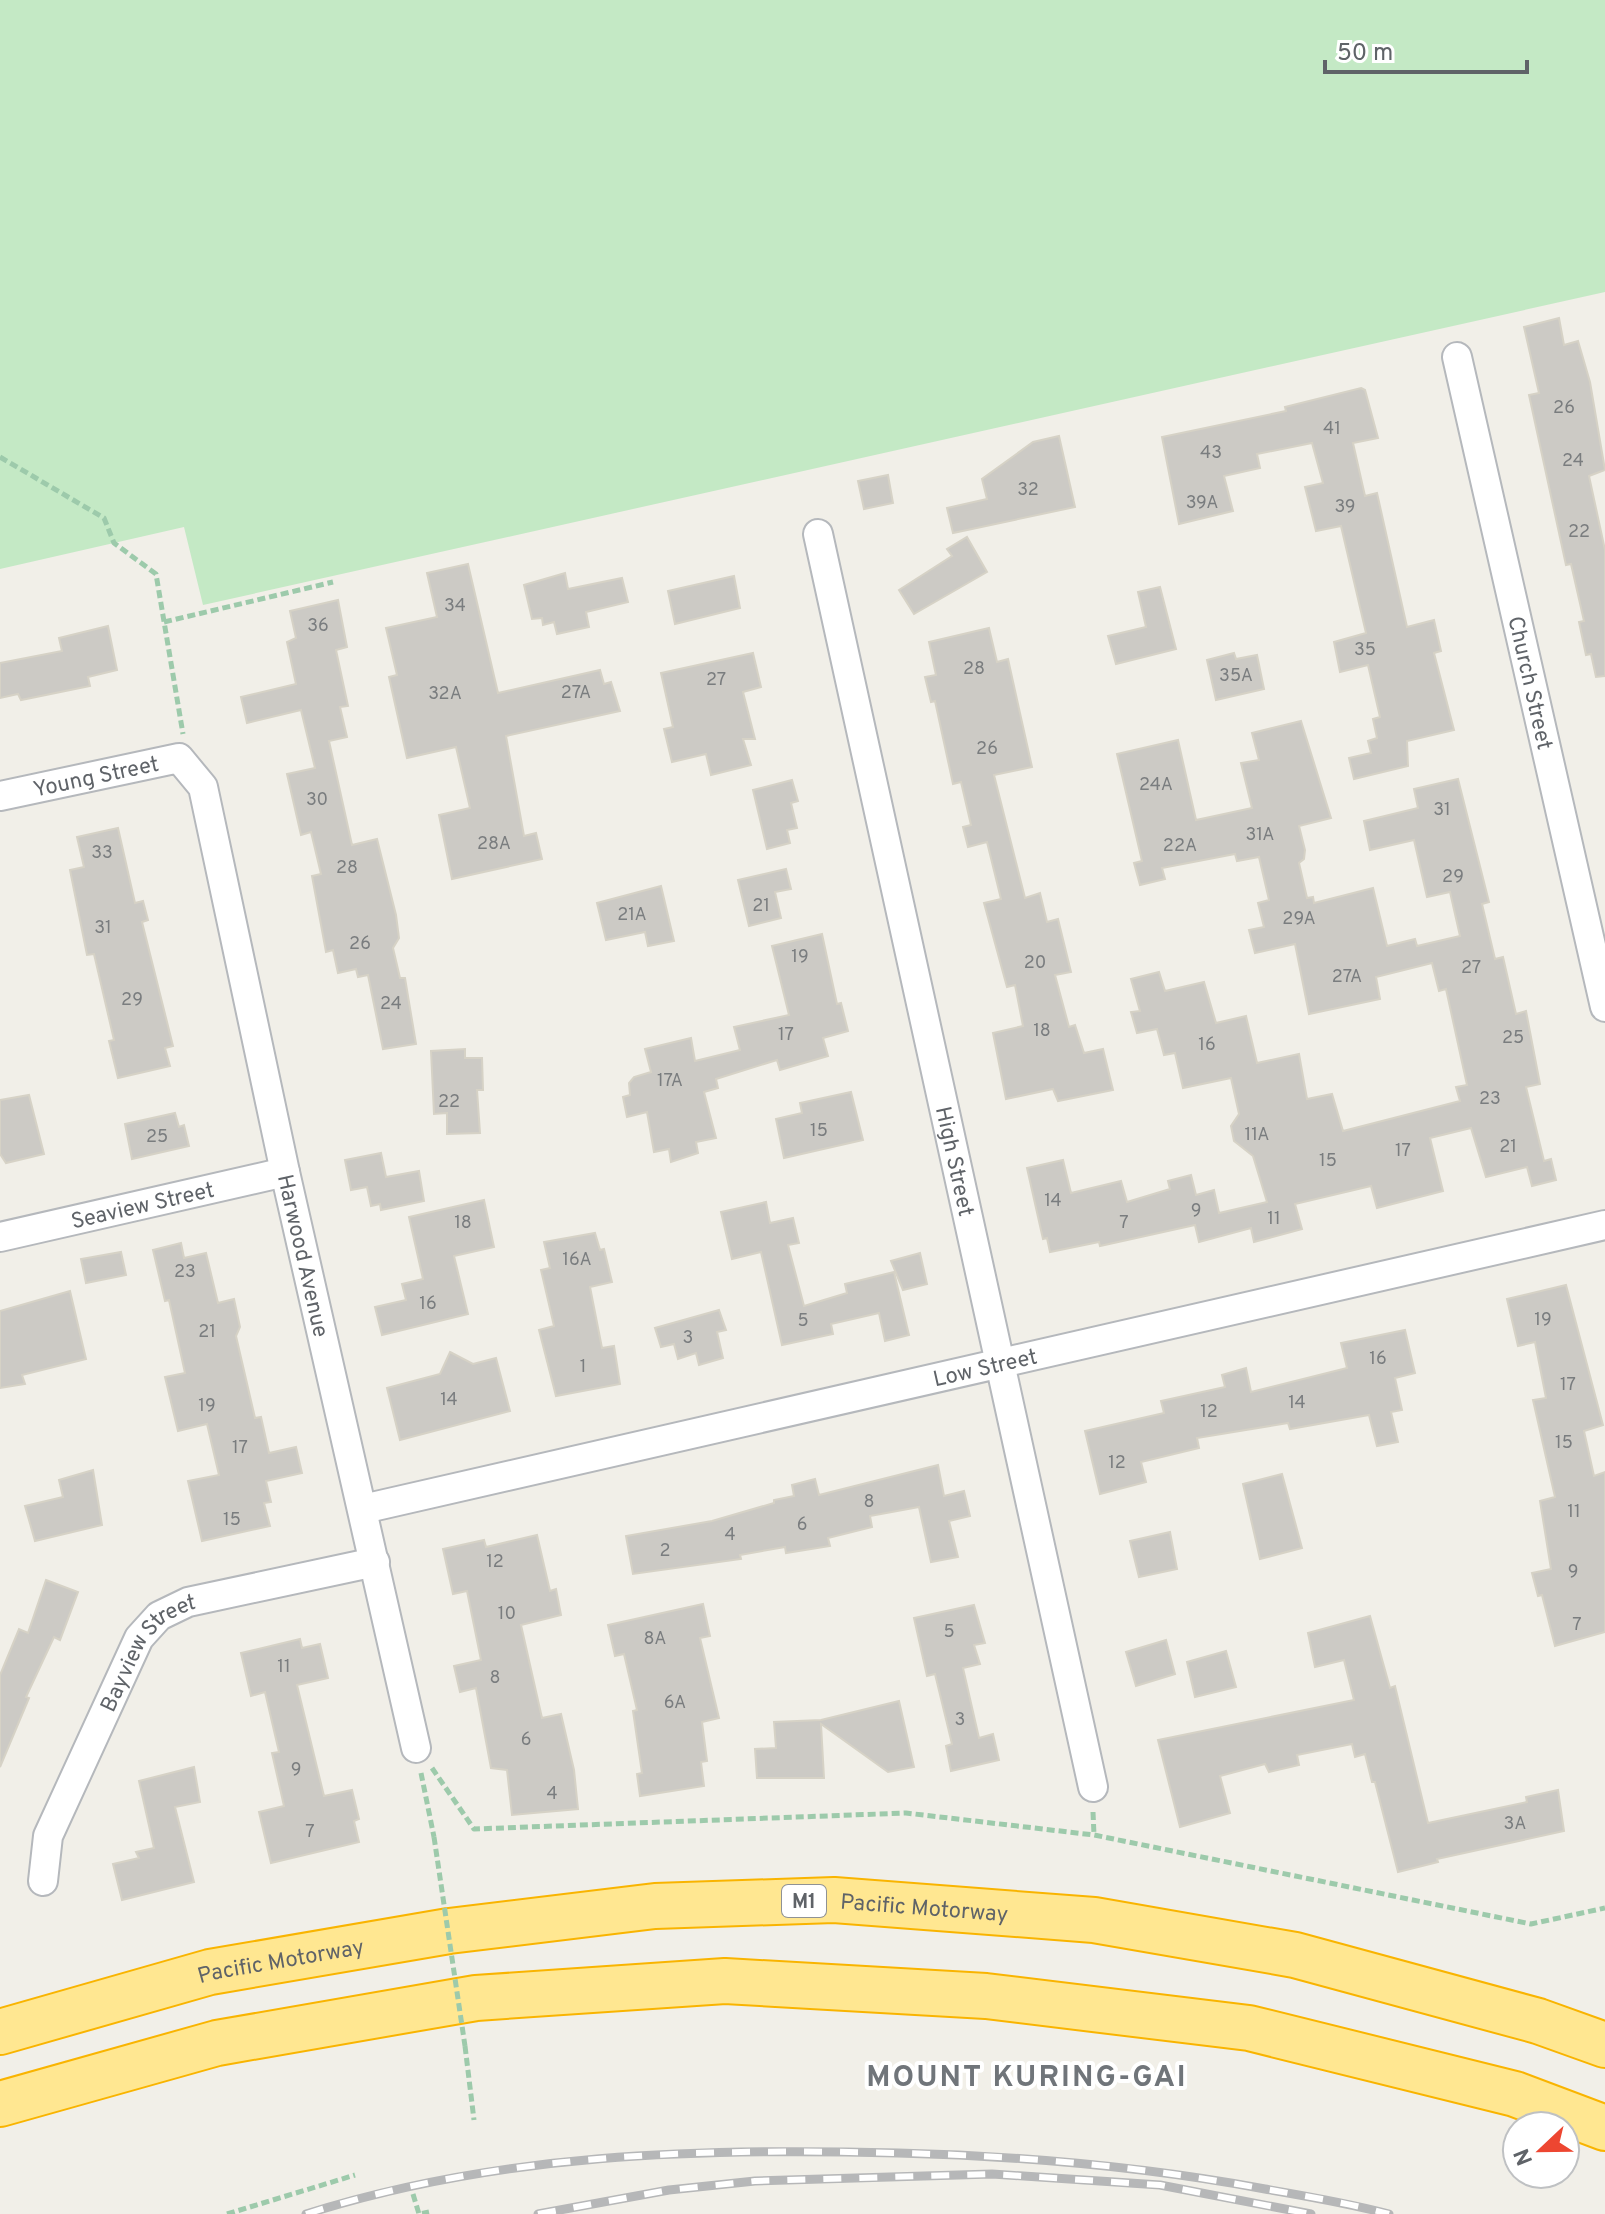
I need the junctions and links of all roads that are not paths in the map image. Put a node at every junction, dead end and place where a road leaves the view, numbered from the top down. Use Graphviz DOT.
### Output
graph roads {
  1 [pos="1457,357"];
  2 [pos="818,534"];
  3 [pos="189,766"];
  4 [pos="0,796"];
  5 [pos="1605,1007"];
  6 [pos="285,1172"];
  7 [pos="1605,1225"];
  8 [pos="0,1237"];
  9 [pos="999,1365"];
  10 [pos="363,1509"];
  11 [pos="375,1562"];
  12 [pos="416,1748"];
  13 [pos="1093,1787"];
  14 [pos="43,1881"];
  15 [pos="0,2032"];
  16 [pos="1605,2045"];
  17 [pos="0,2104"];
  18 [pos="1605,2128"];
  1 -- 5 [label="street, Church Street"];
  2 -- 9 [label="street, High Street"];
  3 -- 4 [label="street, Young Street"];
  3 -- 6 [label="street, Harwood Avenue"];
  6 -- 8 [label="street, Seaview Street"];
  6 -- 10 [label="street, Harwood Avenue"];
  7 -- 9 [label="street, Low Street"];
  9 -- 10 [label="street, Low Street"];
  9 -- 13 [label="street, High Street"];
  10 -- 11 [label="street, Harwood Avenue"];
  11 -- 12 [label="street, Harwood Avenue"];
  11 -- 14 [label="street, Bayview Street"];
  15 -- 16 [label="highway, Pacific Motorway / M1"];
  17 -- 18 [label="highway"];
}
